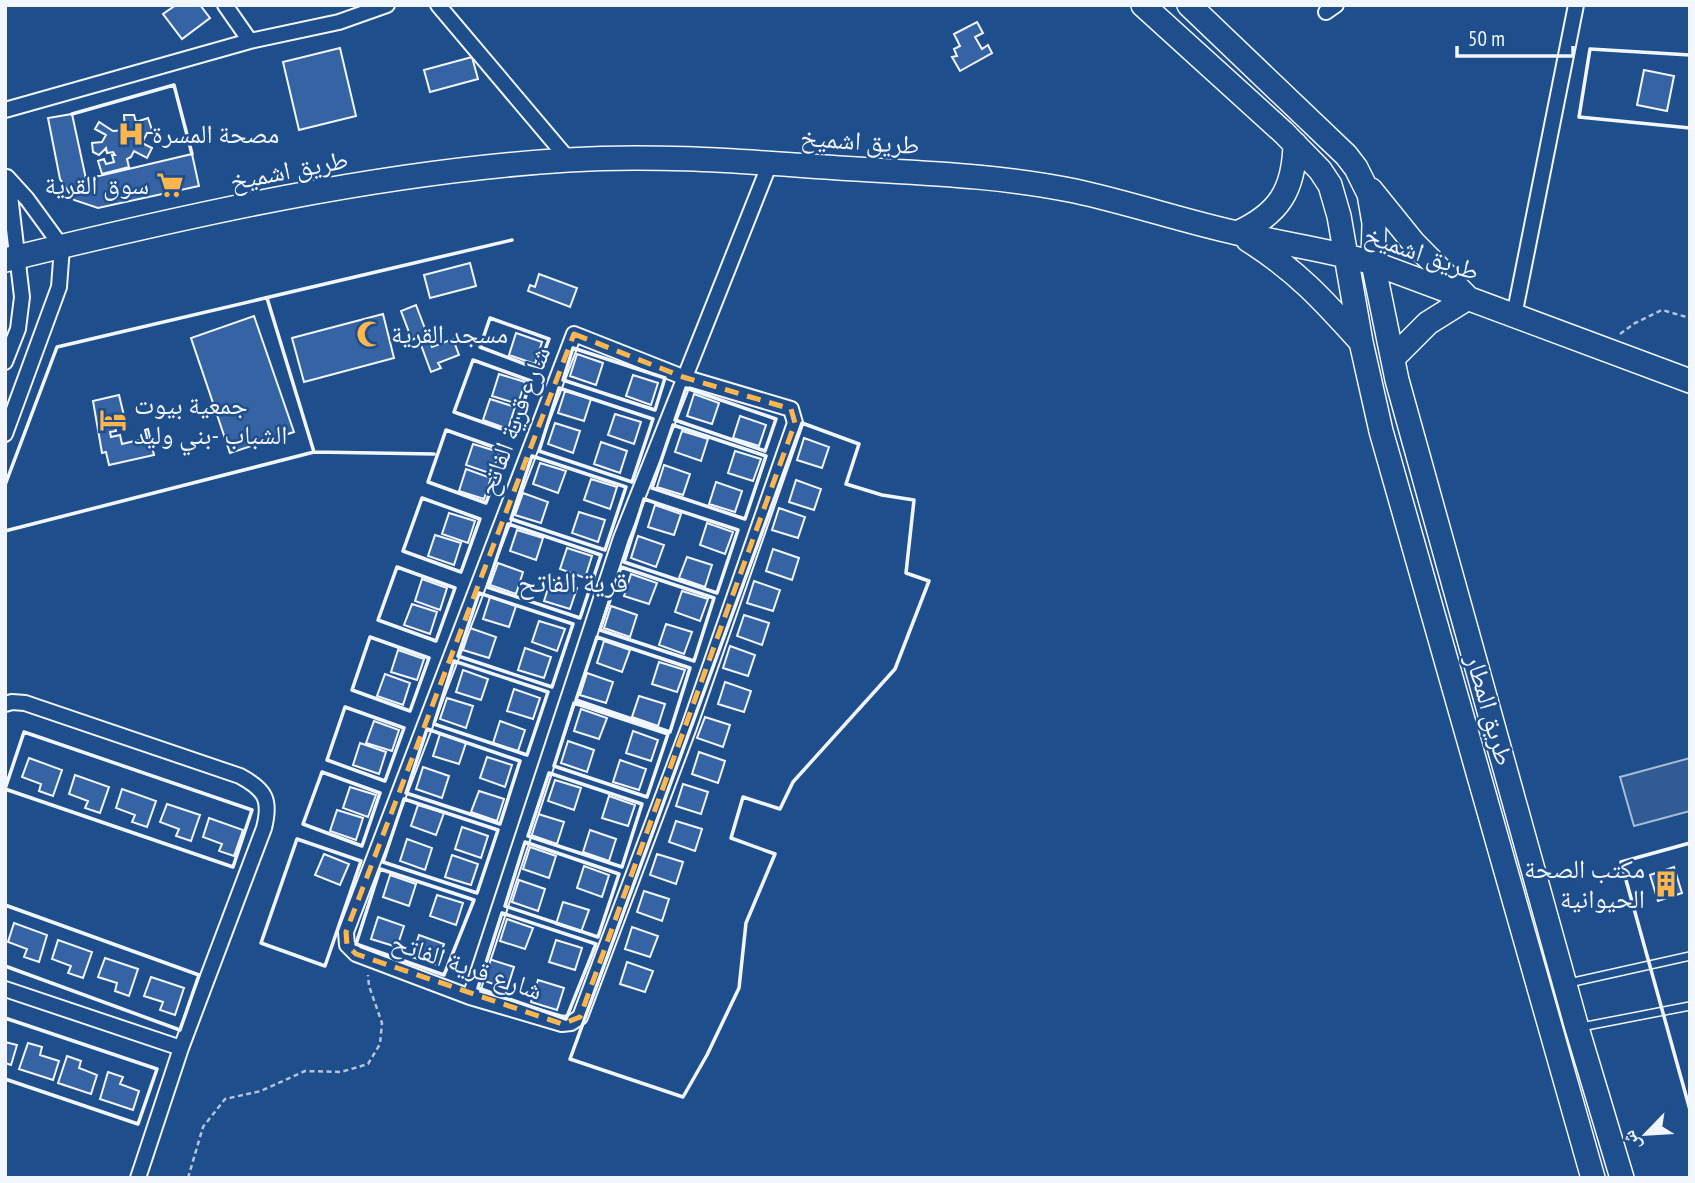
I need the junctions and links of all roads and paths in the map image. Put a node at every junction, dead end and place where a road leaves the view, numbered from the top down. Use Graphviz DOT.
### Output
graph roads {
  1 [pos="225,5"];
  2 [pos="387,5"];
  3 [pos="438,5"];
  4 [pos="1143,5"];
  5 [pos="1182,5"];
  6 [pos="1189,5"];
  7 [pos="1576,5"];
  8 [pos="1163,24"];
  9 [pos="250,41"];
  10 [pos="5,110"];
  11 [pos="1295,144"];
  12 [pos="569,160"];
  13 [pos="770,163"];
  14 [pos="6,174"];
  15 [pos="1364,181"];
  16 [pos="1237,233"];
  17 [pos="62,247"];
  18 [pos="1346,255"];
  19 [pos="12,258"];
  20 [pos="1373,263"];
  21 [pos="1468,298"];
  22 [pos="1514,316"];
  23 [pos="1690,318"];
  24 [pos="1361,342"];
  25 [pos="1601,348"];
  26 [pos="5,362"];
  27 [pos="1395,369"];
  28 [pos="1368,375"];
  29 [pos="684,377"];
  30 [pos="1690,382"];
  31 [pos="5,435"];
  32 [pos="5,704"];
  33 [pos="1690,956"];
  34 [pos="368,958"];
  35 [pos="1565,984"];
  36 [pos="5,989"];
  37 [pos="470,997"];
  38 [pos="1690,1006"];
  39 [pos="1577,1028"];
  40 [pos="181,1048"];
  41 [pos="138,1178"];
  42 [pos="188,1178"];
  43 [pos="1594,1178"];
  44 [pos="1622,1178"];
  1 -- 9 [label="street"];
  2 -- 9 [label="street"];
  3 -- 12 [label="street"];
  4 -- 8 [label="highway, طريق المطار"];
  5 -- 8 [label="highway"];
  6 -- 15 [label="highway"];
  7 -- 22 [label="street"];
  8 -- 11 [label="highway, طريق المطار"];
  9 -- 10 [label="street"];
  11 -- 16 [label="highway"];
  11 -- 18 [label="highway, طريق المطار"];
  12 -- 13 [label="highway, طريق اشميخ"];
  12 -- 17 [label="highway, طريق اشميخ"];
  13 -- 16 [label="highway, طريق اشميخ"];
  13 -- 29 [label="street"];
  14 -- 17 [label="street"];
  14 -- 19 [label="street"];
  15 -- 20 [label="highway, طريق المطار"];
  15 -- 21 [label="highway"];
  16 -- 18 [label="highway, طريق اشميخ"];
  16 -- 24 [label="highway"];
  17 -- 19 [label="highway, طريق اشميخ"];
  17 -- 31 [label="street"];
  18 -- 20 [label="highway, طريق اشميخ"];
  18 -- 24 [label="highway, طريق المطار"];
  19 -- 26 [label="street"];
  20 -- 21 [label="highway, طريق اشميخ"];
  20 -- 27 [label="highway, طريق المطار"];
  21 -- 22 [label="highway, طريق اشميخ"];
  21 -- 27 [label="highway"];
  22 -- 25 [label="highway, طريق اشميخ"];
  23 -- 25 [label="path"];
  24 -- 28 [label="highway, طريق المطار"];
  25 -- 30 [label="highway, طريق اشميخ"];
  27 -- 28 [label="highway"];
  27 -- 35 [label="highway, طريق المطار"];
  28 -- 43 [label="highway, طريق المطار"];
  29 -- 34 [label="street, شارع قرية الفاتح"];
  29 -- 37 [label="street"];
  29 -- 37 [label="street, شارع قرية الفاتح"];
  32 -- 40 [label="street"];
  33 -- 35 [label="lane"];
  34 -- 37 [label="street, شارع قرية الفاتح"];
  34 -- 42 [label="path"];
  35 -- 39 [label="highway, طريق المطار"];
  36 -- 40 [label="street"];
  38 -- 39 [label="lane"];
  39 -- 44 [label="highway, طريق المطار"];
  40 -- 41 [label="street"];
}
